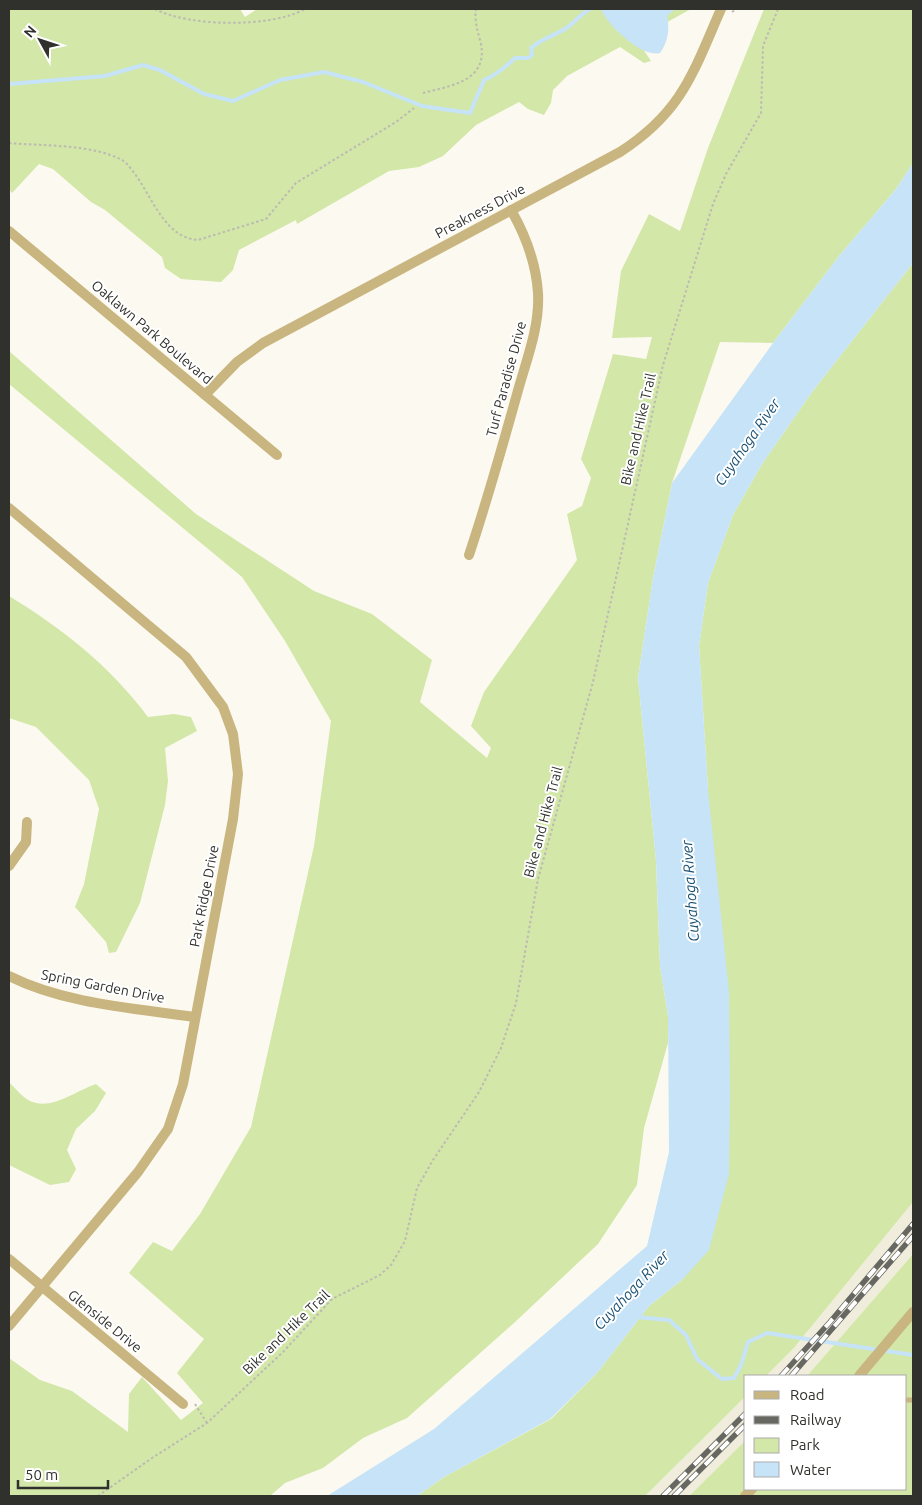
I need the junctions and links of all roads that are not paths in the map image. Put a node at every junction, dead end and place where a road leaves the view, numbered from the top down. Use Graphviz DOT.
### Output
graph roads {
  1 [pos="721,9"];
  2 [pos="511,210"];
  3 [pos="9,231"];
  4 [pos="205,395"];
  5 [pos="277,455"];
  6 [pos="9,508"];
  7 [pos="469,555"];
  8 [pos="27,822"];
  9 [pos="9,866"];
  10 [pos="9,976"];
  11 [pos="194,1017"];
  12 [pos="9,1259"];
  13 [pos="41,1287"];
  14 [pos="913,1312"];
  15 [pos="9,1326"];
  16 [pos="860,1375"];
  17 [pos="183,1404"];
  1 -- 2 [label="street, Preakness Drive"];
  2 -- 4 [label="street, Preakness Drive"];
  2 -- 7 [label="street, Turf Paradise Drive"];
  3 -- 4 [label="street, Oaklawn Park Boulevard"];
  4 -- 5 [label="street, Oaklawn Park Boulevard"];
  6 -- 11 [label="street, Park Ridge Drive"];
  8 -- 9 [label="street"];
  10 -- 11 [label="street, Spring Garden Drive"];
  11 -- 13 [label="street, Park Ridge Drive"];
  12 -- 13 [label="street, Glenside Drive"];
  13 -- 15 [label="street, Park Ridge Drive"];
  13 -- 17 [label="street, Glenside Drive"];
  14 -- 16 [label="street"];
}
